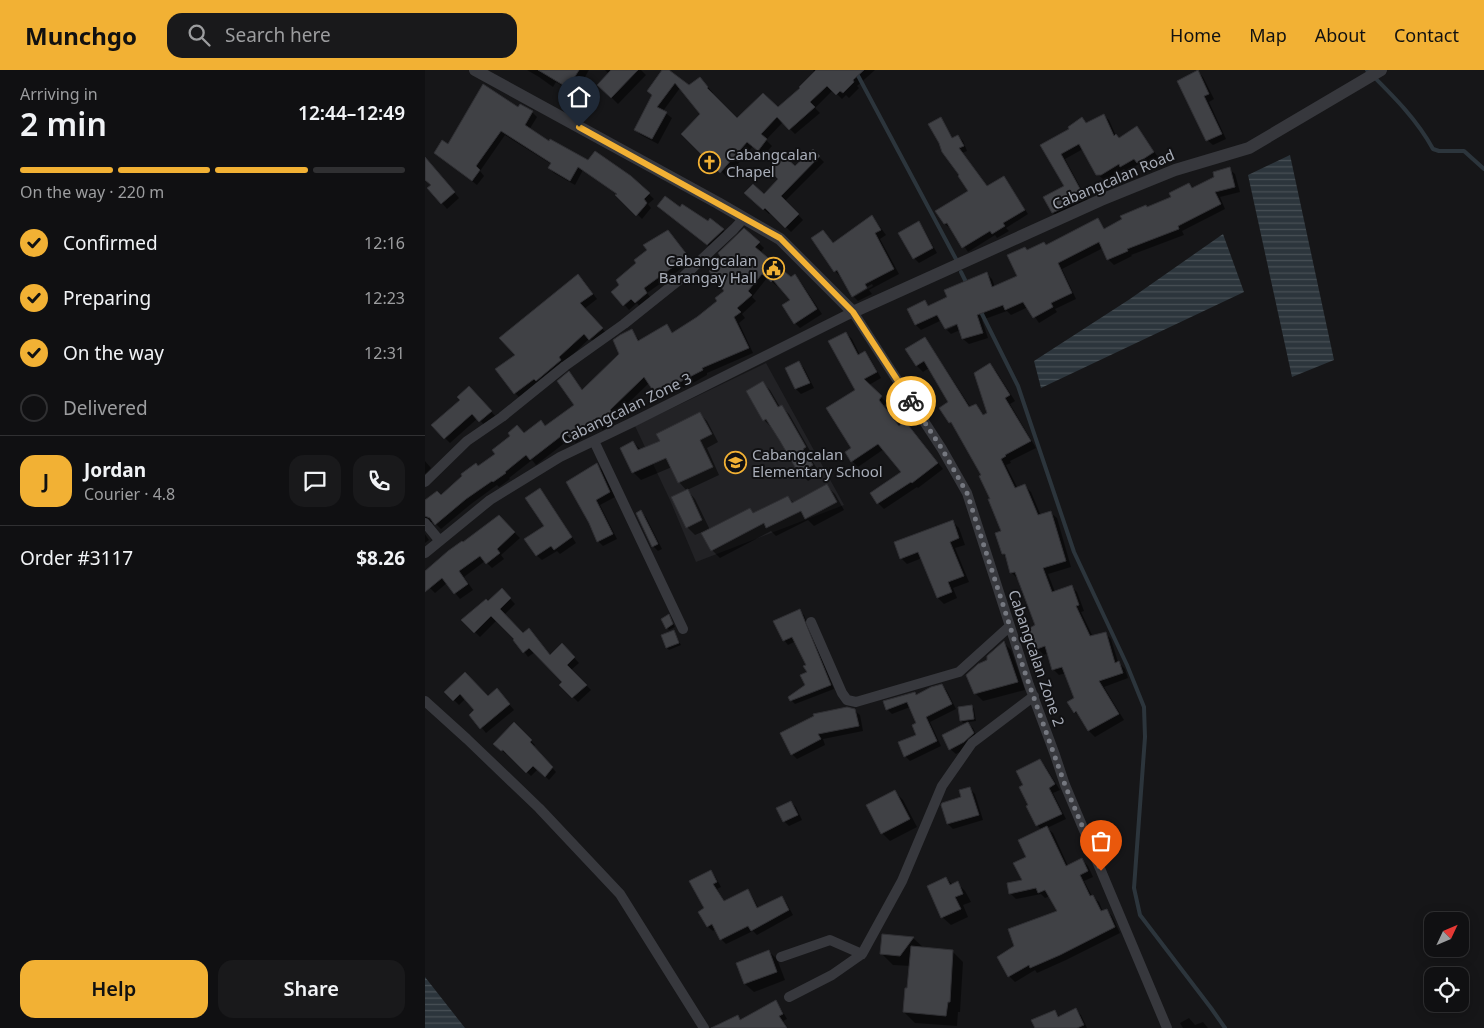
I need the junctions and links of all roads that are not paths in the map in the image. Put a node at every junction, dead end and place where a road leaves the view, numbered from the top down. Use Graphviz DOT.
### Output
graph roads {
  1 [pos="475,70"];
  2 [pos="1381,70"];
  3 [pos="743,218"];
  4 [pos="853,312"];
  5 [pos="594,441"];
  6 [pos="425,482"];
  7 [pos="425,523"];
  8 [pos="439,540"];
  9 [pos="425,553"];
  10 [pos="811,622"];
  11 [pos="1010,626"];
  12 [pos="683,629"];
  13 [pos="1034,696"];
  14 [pos="425,701"];
  15 [pos="862,954"];
  16 [pos="781,958"];
  17 [pos="789,997"];
  18 [pos="704,1028"];
  19 [pos="1167,1028"];
  1 -- 3 [label="street"];
  2 -- 4 [label="street, Cabangcalan Road"];
  3 -- 4 [label="street"];
  3 -- 6 [label="street"];
  4 -- 5 [label="street, Cabangcalan Zone 3"];
  4 -- 11 [label="street, Cabangcalan Zone 2"];
  5 -- 8 [label="street, Cabangcalan Zone 3"];
  5 -- 12 [label="street"];
  7 -- 8 [label="street"];
  8 -- 9 [label="street, Cabangcalan Zone 3"];
  10 -- 11 [label="street"];
  11 -- 13 [label="street, Cabangcalan Zone 2"];
  13 -- 15 [label="street"];
  13 -- 19 [label="street, Cabangcalan Zone 2"];
  14 -- 18 [label="street"];
  15 -- 16 [label="street"];
  15 -- 17 [label="street"];
}
